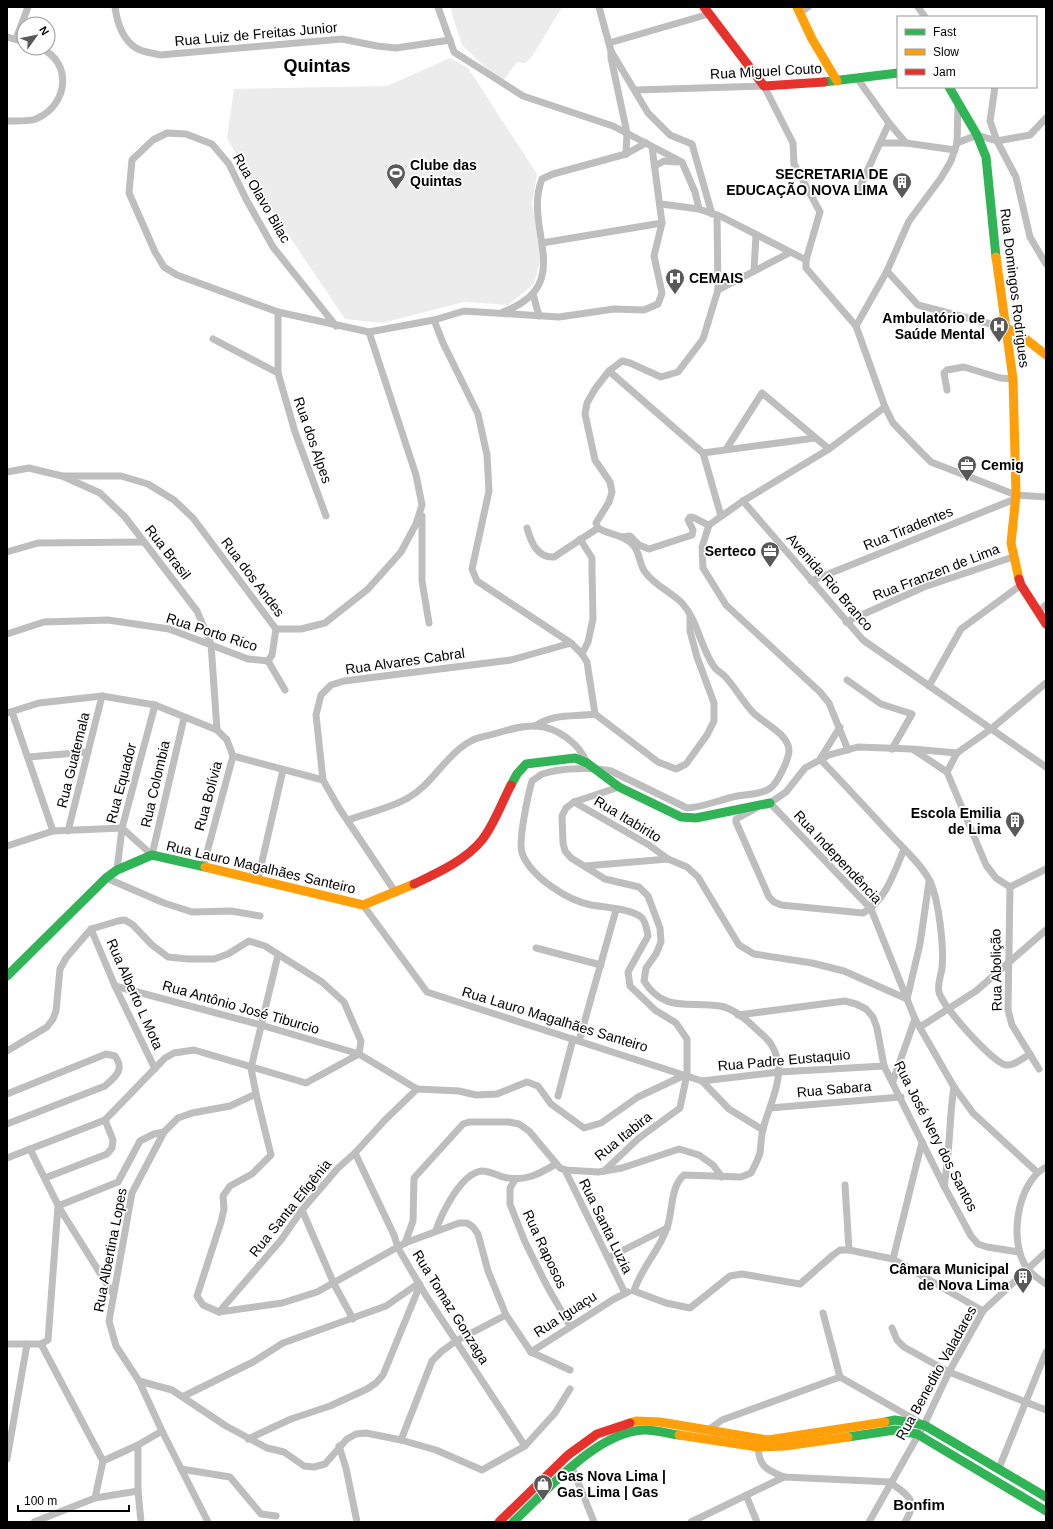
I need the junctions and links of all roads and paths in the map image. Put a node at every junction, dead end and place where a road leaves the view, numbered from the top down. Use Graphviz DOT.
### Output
graph roads {
  1 [pos="115,7"];
  2 [pos="439,7"];
  3 [pos="599,7"];
  4 [pos="808,7"];
  5 [pos="918,7"];
  6 [pos="798,10"];
  7 [pos="706,11"];
  8 [pos="924,16"];
  9 [pos="7,37"];
  10 [pos="16,39"];
  11 [pos="450,40"];
  12 [pos="609,42"];
  13 [pos="611,51"];
  14 [pos="53,56"];
  15 [pos="897,73"];
  16 [pos="857,78"];
  17 [pos="837,81"];
  18 [pos="764,86"];
  19 [pos="950,88"];
  20 [pos="995,88"];
  21 [pos="636,90"];
  22 [pos="958,104"];
  23 [pos="1046,118"];
  24 [pos="7,121"];
  25 [pos="889,123"];
  26 [pos="1046,125"];
  27 [pos="1038,126"];
  28 [pos="627,133"];
  29 [pos="977,135"];
  30 [pos="997,141"];
  31 [pos="880,142"];
  32 [pos="906,143"];
  33 [pos="649,145"];
  34 [pos="956,146"];
  35 [pos="626,154"];
  36 [pos="682,162"];
  37 [pos="655,166"];
  38 [pos="859,189"];
  39 [pos="661,204"];
  40 [pos="699,209"];
  41 [pos="714,214"];
  42 [pos="662,223"];
  43 [pos="756,235"];
  44 [pos="542,243"];
  45 [pos="789,253"];
  46 [pos="806,260"];
  47 [pos="1046,264"];
  48 [pos="754,271"];
  49 [pos="887,271"];
  50 [pos="718,290"];
  51 [pos="533,294"];
  52 [pos="278,312"];
  53 [pos="501,313"];
  54 [pos="538,316"];
  55 [pos="434,320"];
  56 [pos="336,326"];
  57 [pos="856,326"];
  58 [pos="1006,328"];
  59 [pos="369,332"];
  60 [pos="213,339"];
  61 [pos="1046,355"];
  62 [pos="609,372"];
  63 [pos="278,373"];
  64 [pos="1013,379"];
  65 [pos="946,390"];
  66 [pos="885,407"];
  67 [pos="815,438"];
  68 [pos="727,448"];
  69 [pos="829,449"];
  70 [pos="703,453"];
  71 [pos="7,472"];
  72 [pos="62,476"];
  73 [pos="1016,497"];
  74 [pos="1046,497"];
  75 [pos="743,501"];
  76 [pos="422,505"];
  77 [pos="326,516"];
  78 [pos="721,516"];
  79 [pos="709,525"];
  80 [pos="527,528"];
  81 [pos="598,528"];
  82 [pos="622,537"];
  83 [pos="580,539"];
  84 [pos="144,542"];
  85 [pos="7,552"];
  86 [pos="1013,557"];
  87 [pos="811,580"];
  88 [pos="1021,585"];
  89 [pos="1046,605"];
  90 [pos="1038,612"];
  91 [pos="690,614"];
  92 [pos="846,622"];
  93 [pos="429,623"];
  94 [pos="1046,624"];
  95 [pos="276,629"];
  96 [pos="7,634"];
  97 [pos="571,643"];
  98 [pos="211,644"];
  99 [pos="582,654"];
  100 [pos="268,661"];
  101 [pos="847,680"];
  102 [pos="1046,683"];
  103 [pos="929,686"];
  104 [pos="285,690"];
  105 [pos="102,696"];
  106 [pos="155,705"];
  107 [pos="9,713"];
  108 [pos="595,714"];
  109 [pos="184,718"];
  110 [pos="535,726"];
  111 [pos="840,728"];
  112 [pos="991,729"];
  113 [pos="217,730"];
  114 [pos="892,749"];
  115 [pos="912,749"];
  116 [pos="848,750"];
  117 [pos="88,752"];
  118 [pos="956,753"];
  119 [pos="233,756"];
  120 [pos="28,757"];
  121 [pos="820,759"];
  122 [pos="591,766"];
  123 [pos="1046,767"];
  124 [pos="283,770"];
  125 [pos="947,772"];
  126 [pos="324,780"];
  127 [pos="619,787"];
  128 [pos="574,802"];
  129 [pos="770,803"];
  130 [pos="348,820"];
  131 [pos="122,828"];
  132 [pos="54,831"];
  133 [pos="68,831"];
  134 [pos="7,846"];
  135 [pos="904,849"];
  136 [pos="152,855"];
  137 [pos="668,859"];
  138 [pos="584,866"];
  139 [pos="203,867"];
  140 [pos="1046,869"];
  141 [pos="117,870"];
  142 [pos="106,878"];
  143 [pos="258,879"];
  144 [pos="929,880"];
  145 [pos="1010,887"];
  146 [pos="396,893"];
  147 [pos="364,905"];
  148 [pos="871,909"];
  149 [pos="616,910"];
  150 [pos="260,916"];
  151 [pos="91,929"];
  152 [pos="1046,930"];
  153 [pos="536,948"];
  154 [pos="278,955"];
  155 [pos="1007,962"];
  156 [pos="18,965"];
  157 [pos="600,965"];
  158 [pos="7,976"];
  159 [pos="7,983"];
  160 [pos="115,986"];
  161 [pos="907,999"];
  162 [pos="948,1010"];
  163 [pos="738,1015"];
  164 [pos="915,1020"];
  165 [pos="261,1025"];
  166 [pos="920,1027"];
  167 [pos="576,1040"];
  168 [pos="7,1051"];
  169 [pos="360,1054"];
  170 [pos="1030,1054"];
  171 [pos="884,1066"];
  172 [pos="251,1068"];
  173 [pos="155,1069"];
  174 [pos="1039,1069"];
  175 [pos="779,1072"];
  176 [pos="687,1074"];
  177 [pos="702,1080"];
  178 [pos="893,1081"];
  179 [pos="954,1087"];
  180 [pos="417,1089"];
  181 [pos="7,1094"];
  182 [pos="256,1094"];
  183 [pos="558,1096"];
  184 [pos="901,1097"];
  185 [pos="770,1108"];
  186 [pos="105,1120"];
  187 [pos="7,1124"];
  188 [pos="762,1130"];
  189 [pos="164,1132"];
  190 [pos="922,1142"];
  191 [pos="30,1149"];
  192 [pos="355,1153"];
  193 [pos="7,1158"];
  194 [pos="556,1164"];
  195 [pos="1046,1167"];
  196 [pos="565,1170"];
  197 [pos="604,1171"];
  198 [pos="1036,1172"];
  199 [pos="722,1177"];
  200 [pos="45,1178"];
  201 [pos="515,1180"];
  202 [pos="845,1185"];
  203 [pos="944,1186"];
  204 [pos="58,1206"];
  205 [pos="302,1210"];
  206 [pos="667,1228"];
  207 [pos="436,1230"];
  208 [pos="405,1243"];
  209 [pos="398,1248"];
  210 [pos="849,1250"];
  211 [pos="1019,1252"];
  212 [pos="1046,1252"];
  213 [pos="608,1258"];
  214 [pos="893,1259"];
  215 [pos="1027,1269"];
  216 [pos="334,1284"];
  217 [pos="419,1284"];
  218 [pos="1046,1284"];
  219 [pos="634,1291"];
  220 [pos="625,1293"];
  221 [pos="113,1294"];
  222 [pos="983,1311"];
  223 [pos="219,1312"];
  224 [pos="822,1313"];
  225 [pos="506,1315"];
  226 [pos="352,1318"];
  227 [pos="570,1326"];
  228 [pos="892,1328"];
  229 [pos="456,1341"];
  230 [pos="7,1344"];
  231 [pos="27,1344"];
  232 [pos="41,1344"];
  233 [pos="531,1352"];
  234 [pos="1046,1352"];
  235 [pos="570,1370"];
  236 [pos="949,1372"];
  237 [pos="840,1377"];
  238 [pos="139,1381"];
  239 [pos="570,1389"];
  240 [pos="184,1396"];
  241 [pos="1025,1402"];
  242 [pos="1046,1410"];
  243 [pos="924,1425"];
  244 [pos="708,1430"];
  245 [pos="162,1431"];
  246 [pos="918,1434"];
  247 [pos="248,1439"];
  248 [pos="401,1440"];
  249 [pos="138,1444"];
  250 [pos="339,1446"];
  251 [pos="525,1446"];
  252 [pos="758,1447"];
  253 [pos="7,1459"];
  254 [pos="103,1461"];
  255 [pos="572,1467"];
  256 [pos="999,1468"];
  257 [pos="181,1469"];
  258 [pos="784,1477"];
  259 [pos="890,1482"];
  260 [pos="138,1491"];
  261 [pos="746,1495"];
  262 [pos="1046,1497"];
  263 [pos="95,1498"];
  264 [pos="1046,1511"];
  265 [pos="276,1516"];
  266 [pos="871,1521"];
  267 [pos="34,1522"];
  268 [pos="141,1522"];
  269 [pos="208,1522"];
  270 [pos="357,1522"];
  271 [pos="499,1522"];
  272 [pos="514,1522"];
  273 [pos="594,1522"];
  274 [pos="691,1522"];
  275 [pos="757,1522"];
  276 [pos="905,1522"];
  1 -- 11 [label="street, Rua Luiz de Freitas Junior"];
  2 -- 11 [label="street"];
  3 -- 12 [label="street"];
  4 -- 6 [label="street"];
  5 -- 8 [label="street"];
  6 -- 17 [label="street"];
  7 -- 12 [label="street"];
  7 -- 18 [label="street"];
  9 -- 10 [label="street"];
  11 -- 28 [label="street"];
  12 -- 13 [label="street"];
  13 -- 21 [label="street"];
  13 -- 28 [label="street"];
  14 -- 24 [label="street"];
  15 -- 16 [label="street, Rua Miguel Couto"];
  16 -- 17 [label="street, Rua Miguel Couto"];
  16 -- 25 [label="street"];
  17 -- 18 [label="street, Rua Miguel Couto"];
  18 -- 21 [label="street, Rua Miguel Couto"];
  18 -- 46 [label="street"];
  19 -- 22 [label="street"];
  20 -- 30 [label="street"];
  21 -- 41 [label="street"];
  22 -- 29 [label="street"];
  22 -- 34 [label="street"];
  23 -- 27 [label="street"];
  25 -- 31 [label="street"];
  25 -- 32 [label="street"];
  26 -- 27 [label="street"];
  27 -- 30 [label="street"];
  28 -- 33 [label="street"];
  28 -- 35 [label="street"];
  29 -- 30 [label="street"];
  29 -- 34 [label="street"];
  29 -- 58 [label="street, Rua Domingos Rodrigues"];
  30 -- 47 [label="street"];
  31 -- 32 [label="street"];
  31 -- 38 [label="street"];
  32 -- 34 [label="street"];
  33 -- 35 [label="street"];
  33 -- 36 [label="street"];
  33 -- 37 [label="street"];
  34 -- 49 [label="street"];
  35 -- 44 [label="street"];
  36 -- 37 [label="street"];
  36 -- 40 [label="street"];
  37 -- 39 [label="street"];
  39 -- 40 [label="street"];
  39 -- 42 [label="street"];
  40 -- 41 [label="street"];
  41 -- 43 [label="street"];
  41 -- 50 [label="street"];
  42 -- 44 [label="street"];
  42 -- 54 [label="street"];
  43 -- 45 [label="street"];
  43 -- 48 [label="street"];
  44 -- 51 [label="street"];
  45 -- 46 [label="street"];
  45 -- 48 [label="street"];
  46 -- 57 [label="street"];
  48 -- 50 [label="street"];
  49 -- 57 [label="street"];
  49 -- 58 [label="street"];
  50 -- 62 [label="street"];
  51 -- 53 [label="street"];
  51 -- 54 [label="street"];
  52 -- 56 [label="street, Rua Olavo Bilac"];
  52 -- 56 [label="street, Rua Olavo Bilac"];
  52 -- 63 [label="street, Rua dos Alpes"];
  53 -- 54 [label="street"];
  53 -- 55 [label="street"];
  55 -- 59 [label="street"];
  55 -- 97 [label="street"];
  56 -- 59 [label="street"];
  57 -- 66 [label="street"];
  58 -- 61 [label="street"];
  58 -- 64 [label="street, Rua Domingos Rodrigues"];
  59 -- 76 [label="street, Rua dos Andes"];
  60 -- 63 [label="street"];
  62 -- 70 [label="street"];
  62 -- 81 [label="street"];
  63 -- 77 [label="street, Rua dos Alpes"];
  64 -- 65 [label="street"];
  64 -- 73 [label="street, Rua Domingos Rodrigues"];
  66 -- 69 [label="street"];
  66 -- 73 [label="street"];
  67 -- 68 [label="street"];
  67 -- 68 [label="street"];
  67 -- 69 [label="street"];
  68 -- 70 [label="street"];
  69 -- 75 [label="street"];
  70 -- 78 [label="street"];
  71 -- 72 [label="street, Rua Brasil"];
  72 -- 84 [label="street, Rua Brasil"];
  72 -- 95 [label="street, Rua dos Andes"];
  73 -- 74 [label="street"];
  73 -- 86 [label="street, Rua Domingos Rodrigues"];
  73 -- 87 [label="street, Rua Tiradentes"];
  75 -- 78 [label="street"];
  75 -- 87 [label="street, Avenida Rio Branco"];
  76 -- 93 [label="street"];
  76 -- 95 [label="street, Rua dos Andes"];
  78 -- 79 [label="street"];
  79 -- 82 [label="street"];
  79 -- 111 [label="street"];
  80 -- 83 [label="street"];
  81 -- 82 [label="street"];
  81 -- 83 [label="street"];
  82 -- 91 [label="street, Rua Itabira"];
  83 -- 99 [label="street"];
  84 -- 85 [label="street"];
  84 -- 98 [label="street, Rua Brasil"];
  86 -- 88 [label="street, Rua Domingos Rodrigues"];
  86 -- 92 [label="street, Rua Franzen de Lima"];
  87 -- 92 [label="street, Avenida Rio Branco"];
  88 -- 90 [label="street, Rua Domingos Rodrigues"];
  88 -- 103 [label="street"];
  89 -- 90 [label="street"];
  90 -- 94 [label="street, Rua Domingos Rodrigues"];
  91 -- 108 [label="street"];
  91 -- 122 [label="street, Rua Itabira"];
  92 -- 103 [label="street, Avenida Rio Branco"];
  95 -- 100 [label="street, Rua Porto Rico"];
  96 -- 98 [label="street, Rua Porto Rico"];
  97 -- 99 [label="street"];
  97 -- 126 [label="street, Rua Alvares Cabral"];
  98 -- 100 [label="street, Rua Porto Rico"];
  98 -- 113 [label="street, Rua Brasil"];
  99 -- 108 [label="street"];
  100 -- 104 [label="street, Rua Porto Rico"];
  101 -- 114 [label="street"];
  102 -- 112 [label="street"];
  103 -- 112 [label="street, Avenida Rio Branco"];
  105 -- 106 [label="street"];
  105 -- 107 [label="street"];
  105 -- 117 [label="street, Rua Guatemala"];
  106 -- 109 [label="street"];
  106 -- 131 [label="street, Rua Equador"];
  107 -- 120 [label="street"];
  108 -- 110 [label="street"];
  109 -- 113 [label="street"];
  109 -- 136 [label="street, Rua Colombia"];
  110 -- 122 [label="street"];
  110 -- 130 [label="street"];
  111 -- 116 [label="street"];
  111 -- 121 [label="street"];
  112 -- 118 [label="street"];
  112 -- 123 [label="street, Avenida Rio Branco"];
  113 -- 119 [label="street"];
  114 -- 115 [label="street"];
  114 -- 116 [label="street"];
  115 -- 118 [label="street"];
  115 -- 125 [label="street"];
  116 -- 121 [label="street"];
  117 -- 120 [label="street"];
  117 -- 133 [label="street, Rua Guatemala"];
  118 -- 125 [label="street"];
  119 -- 124 [label="street"];
  119 -- 139 [label="street, Rua Bolívia"];
  120 -- 132 [label="street"];
  121 -- 129 [label="street"];
  121 -- 135 [label="street"];
  122 -- 127 [label="street, Rua Lauro Magalhães Santeiro"];
  122 -- 146 [label="street, Rua Lauro Magalhães Santeiro"];
  122 -- 149 [label="street, Rua Itabira"];
  124 -- 126 [label="street"];
  124 -- 143 [label="street"];
  125 -- 145 [label="street"];
  126 -- 130 [label="street, Rua Alvares Cabral"];
  127 -- 128 [label="street"];
  127 -- 129 [label="street, Rua Lauro Magalhães Santeiro"];
  128 -- 137 [label="street, Rua Itabirito"];
  128 -- 138 [label="street"];
  129 -- 148 [label="street, Rua Independência"];
  129 -- 148 [label="street"];
  130 -- 146 [label="street, Rua Alvares Cabral"];
  131 -- 133 [label="street"];
  131 -- 136 [label="street"];
  131 -- 141 [label="street, Rua Equador"];
  132 -- 133 [label="street"];
  132 -- 134 [label="street"];
  135 -- 144 [label="street"];
  135 -- 148 [label="street"];
  136 -- 139 [label="street, Rua Lauro Magalhães Santeiro"];
  136 -- 141 [label="street, Rua Lauro Magalhães Santeiro"];
  137 -- 138 [label="street"];
  137 -- 161 [label="street"];
  138 -- 163 [label="street"];
  139 -- 143 [label="street, Rua Lauro Magalhães Santeiro"];
  140 -- 145 [label="street"];
  141 -- 142 [label="street, Rua Lauro Magalhães Santeiro"];
  142 -- 150 [label="street"];
  142 -- 156 [label="street, Rua Lauro Magalhães Santeiro"];
  143 -- 147 [label="street, Rua Lauro Magalhães Santeiro"];
  144 -- 161 [label="street"];
  144 -- 162 [label="street"];
  145 -- 155 [label="street, Rua Abolição"];
  146 -- 147 [label="street, Rua Lauro Magalhães Santeiro"];
  147 -- 167 [label="street, Rua Lauro Magalhães Santeiro"];
  148 -- 161 [label="street, Rua Independência"];
  149 -- 157 [label="street"];
  149 -- 176 [label="street, Rua Itabira"];
  151 -- 154 [label="street"];
  151 -- 160 [label="street, Rua Alberto L Mota"];
  151 -- 168 [label="street"];
  152 -- 155 [label="street"];
  153 -- 157 [label="street"];
  154 -- 165 [label="street"];
  154 -- 169 [label="street"];
  155 -- 162 [label="street"];
  155 -- 170 [label="street, Rua Abolição"];
  156 -- 158 [label="street, Rua Lauro Magalhães Santeiro"];
  156 -- 159 [label="street"];
  157 -- 167 [label="street"];
  160 -- 165 [label="street, Rua Antônio José Tiburcio"];
  160 -- 173 [label="street, Rua Alberto L Mota"];
  161 -- 164 [label="street, Rua Independência"];
  162 -- 166 [label="street"];
  162 -- 170 [label="street"];
  163 -- 171 [label="street, Rua José Nery dos Santos"];
  163 -- 175 [label="street"];
  164 -- 166 [label="street, Rua Independência"];
  164 -- 178 [label="street"];
  165 -- 169 [label="street, Rua Antônio José Tiburcio"];
  165 -- 172 [label="street"];
  166 -- 179 [label="street, Rua Independência"];
  167 -- 176 [label="street, Rua Lauro Magalhães Santeiro"];
  167 -- 183 [label="street"];
  169 -- 172 [label="street"];
  169 -- 180 [label="street, Rua Antônio José Tiburcio"];
  170 -- 174 [label="street, Rua Abolição"];
  171 -- 175 [label="street, Rua Padre Eustaquio"];
  171 -- 178 [label="street, Rua José Nery dos Santos"];
  172 -- 173 [label="street"];
  172 -- 182 [label="street"];
  173 -- 186 [label="street"];
  175 -- 177 [label="street, Rua Padre Eustaquio"];
  175 -- 185 [label="street"];
  176 -- 177 [label="street, Rua Padre Eustaquio"];
  176 -- 180 [label="street"];
  176 -- 197 [label="street, Rua Itabira"];
  177 -- 188 [label="street"];
  178 -- 184 [label="street, Rua José Nery dos Santos"];
  179 -- 198 [label="street, Rua Independência"];
  179 -- 203 [label="street"];
  180 -- 192 [label="street, Rua Santa Efigênia"];
  181 -- 187 [label="street"];
  182 -- 189 [label="street, Rua Albertina Lopes"];
  182 -- 223 [label="street"];
  184 -- 185 [label="street, Rua Sabara"];
  184 -- 190 [label="street, Rua José Nery dos Santos"];
  185 -- 188 [label="street"];
  186 -- 191 [label="street"];
  186 -- 200 [label="street"];
  188 -- 199 [label="street"];
  189 -- 204 [label="street"];
  189 -- 221 [label="street, Rua Albertina Lopes"];
  190 -- 203 [label="street, Rua José Nery dos Santos"];
  190 -- 214 [label="street"];
  191 -- 193 [label="street"];
  191 -- 200 [label="street"];
  192 -- 205 [label="street, Rua Santa Efigênia"];
  192 -- 209 [label="street, Rua Tomaz Gonzaga"];
  194 -- 196 [label="street"];
  194 -- 201 [label="street"];
  194 -- 208 [label="street"];
  195 -- 198 [label="street"];
  196 -- 197 [label="street, Rua Itabira"];
  196 -- 213 [label="street, Rua Santa Luzia"];
  197 -- 199 [label="street"];
  198 -- 211 [label="street"];
  199 -- 206 [label="street"];
  200 -- 204 [label="street"];
  201 -- 207 [label="street"];
  201 -- 227 [label="street, Rua Raposos"];
  202 -- 210 [label="street"];
  203 -- 211 [label="street, Rua José Nery dos Santos"];
  204 -- 221 [label="street"];
  204 -- 232 [label="street"];
  205 -- 216 [label="street"];
  205 -- 223 [label="street, Rua Santa Efigênia"];
  206 -- 213 [label="street"];
  206 -- 219 [label="street"];
  207 -- 208 [label="street, Rua Iguaçu"];
  207 -- 225 [label="street, Rua Iguaçu"];
  208 -- 209 [label="street, Rua Iguaçu"];
  209 -- 216 [label="street, Rua Iguaçu"];
  209 -- 217 [label="street, Rua Tomaz Gonzaga"];
  210 -- 214 [label="street"];
  210 -- 219 [label="street"];
  211 -- 215 [label="street"];
  212 -- 215 [label="street, Rua Benedito Valadares"];
  213 -- 220 [label="street, Rua Santa Luzia"];
  214 -- 222 [label="street"];
  215 -- 218 [label="street"];
  215 -- 222 [label="street, Rua Benedito Valadares"];
  216 -- 223 [label="street, Rua Iguaçu"];
  216 -- 226 [label="street"];
  217 -- 226 [label="street"];
  217 -- 229 [label="street, Rua Tomaz Gonzaga"];
  217 -- 247 [label="street"];
  219 -- 220 [label="street, Rua Iguaçu"];
  220 -- 227 [label="street, Rua Iguaçu"];
  221 -- 238 [label="street, Rua Albertina Lopes"];
  222 -- 236 [label="street, Rua Benedito Valadares"];
  224 -- 237 [label="street"];
  225 -- 229 [label="street"];
  225 -- 233 [label="street, Rua Iguaçu"];
  226 -- 240 [label="street"];
  227 -- 233 [label="street, Rua Iguaçu"];
  228 -- 236 [label="street"];
  229 -- 248 [label="street"];
  229 -- 251 [label="street, Rua Tomaz Gonzaga"];
  230 -- 231 [label="street"];
  231 -- 232 [label="street"];
  231 -- 253 [label="street"];
  232 -- 254 [label="street"];
  233 -- 235 [label="street"];
  234 -- 241 [label="street"];
  236 -- 241 [label="street"];
  236 -- 243 [label="street, Rua Benedito Valadares"];
  237 -- 243 [label="street"];
  237 -- 244 [label="street"];
  238 -- 240 [label="street"];
  238 -- 245 [label="street, Rua Albertina Lopes"];
  239 -- 251 [label="street"];
  240 -- 247 [label="street"];
  241 -- 242 [label="street"];
  241 -- 256 [label="street"];
  243 -- 244 [label="street"];
  243 -- 246 [label="street, Rua Benedito Valadares"];
  243 -- 256 [label="street"];
  244 -- 271 [label="street"];
  245 -- 249 [label="street"];
  245 -- 257 [label="street, Rua Albertina Lopes"];
  246 -- 252 [label="street"];
  246 -- 259 [label="street, Rua Benedito Valadares"];
  246 -- 264 [label="street"];
  247 -- 250 [label="street"];
  248 -- 250 [label="street"];
  248 -- 251 [label="street"];
  249 -- 254 [label="street"];
  249 -- 260 [label="street"];
  250 -- 270 [label="street"];
  252 -- 255 [label="street"];
  252 -- 258 [label="street"];
  254 -- 263 [label="street"];
  255 -- 272 [label="street"];
  255 -- 273 [label="street"];
  256 -- 262 [label="street"];
  257 -- 265 [label="street"];
  257 -- 269 [label="street, Rua Albertina Lopes"];
  258 -- 259 [label="street"];
  258 -- 261 [label="street"];
  259 -- 266 [label="street, Rua Benedito Valadares"];
  259 -- 276 [label="street"];
  260 -- 263 [label="street"];
  260 -- 268 [label="street"];
  261 -- 274 [label="street"];
  261 -- 275 [label="street"];
  263 -- 267 [label="street"];
}
